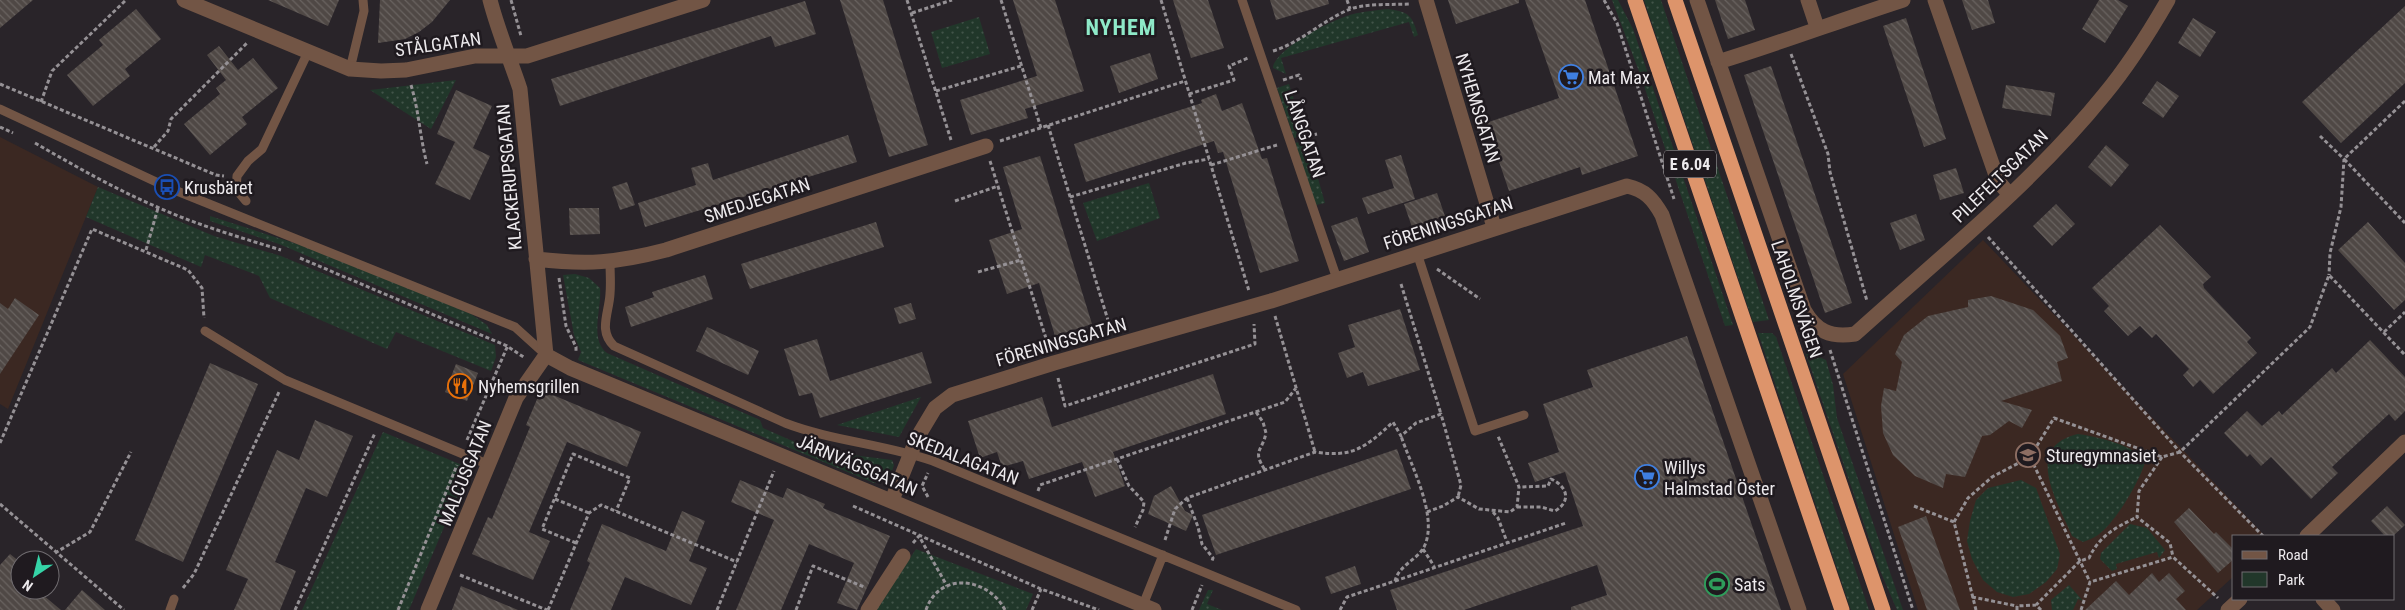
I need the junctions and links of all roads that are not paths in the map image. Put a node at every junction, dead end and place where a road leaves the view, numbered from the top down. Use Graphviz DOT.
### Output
graph roads {
  1 [pos="184,0"];
  2 [pos="364,0"];
  3 [pos="490,0"];
  4 [pos="703,0"];
  5 [pos="1242,0"];
  6 [pos="1635,0"];
  7 [pos="1675,0"];
  8 [pos="1698,0"];
  9 [pos="1808,0"];
  10 [pos="1903,0"];
  11 [pos="1935,0"];
  12 [pos="2168,0"];
  13 [pos="1426,1"];
  14 [pos="1817,27"];
  15 [pos="308,52"];
  16 [pos="509,56"];
  17 [pos="1718,62"];
  18 [pos="350,69"];
  19 [pos="0,109"];
  20 [pos="986,146"];
  21 [pos="2009,194"];
  22 [pos="246,200"];
  23 [pos="1494,227"];
  24 [pos="1417,253"];
  25 [pos="536,259"];
  26 [pos="610,262"];
  27 [pos="1337,279"];
  28 [pos="204,331"];
  29 [pos="1824,331"];
  30 [pos="541,361"];
  31 [pos="1524,416"];
  32 [pos="2405,442"];
  33 [pos="910,453"];
  34 [pos="487,464"];
  35 [pos="892,500"];
  36 [pos="2308,535"];
  37 [pos="1163,555"];
  38 [pos="903,556"];
  39 [pos="174,599"];
  40 [pos="2239,600"];
  41 [pos="2324,600"];
  42 [pos="1121,604"];
  43 [pos="1149,608"];
  44 [pos="170,610"];
  45 [pos="428,610"];
  46 [pos="868,610"];
  47 [pos="1296,610"];
  48 [pos="1799,610"];
  49 [pos="1842,610"];
  50 [pos="1884,610"];
  51 [pos="2228,610"];
  52 [pos="2333,610"];
  1 -- 15 [label="street, STÅLGATAN"];
  2 -- 18 [label="lane"];
  3 -- 16 [label="street, KLACKERUPSGATAN"];
  4 -- 16 [label="street, STÅLGATAN"];
  5 -- 27 [label="lane, LÅNGGATAN"];
  6 -- 49 [label="highway, E 6.04"];
  7 -- 50 [label="highway, LAHOLMSVÄGEN / E 6.04"];
  8 -- 17 [label="street, LAHOLMSVÄGEN"];
  9 -- 14 [label="street"];
  10 -- 14 [label="street"];
  11 -- 21 [label="street"];
  12 -- 21 [label="street, PILEFELTSGATAN"];
  13 -- 23 [label="street, NYHEMSGATAN"];
  14 -- 17 [label="street"];
  15 -- 18 [label="street, STÅLGATAN"];
  15 -- 22 [label="lane"];
  16 -- 18 [label="street, STÅLGATAN"];
  16 -- 25 [label="street, KLACKERUPSGATAN"];
  17 -- 29 [label="street, LAHOLMSVÄGEN"];
  19 -- 30 [label="lane"];
  20 -- 26 [label="street, SMEDJEGATAN"];
  21 -- 29 [label="street, PILEFELTSGATAN"];
  23 -- 24 [label="street, FÖRENINGSGATAN"];
  23 -- 48 [label="street, FÖRENINGSGATAN"];
  24 -- 27 [label="street, FÖRENINGSGATAN"];
  24 -- 31 [label="lane"];
  25 -- 26 [label="street, SMEDJEGATAN"];
  25 -- 30 [label="street, KLACKERUPSGATAN"];
  26 -- 33 [label="lane, SKEDALAGATAN"];
  27 -- 33 [label="street, FÖRENINGSGATAN"];
  28 -- 34 [label="lane"];
  30 -- 34 [label="street, MALCUSGATAN"];
  30 -- 35 [label="street, JÄRNVÄGSGATAN"];
  32 -- 36 [label="street"];
  33 -- 35 [label="street, FÖRENINGSGATAN"];
  33 -- 37 [label="lane, SKEDALAGATAN"];
  34 -- 45 [label="street, MALCUSGATAN"];
  35 -- 42 [label="street, JÄRNVÄGSGATAN"];
  37 -- 43 [label="lane"];
  37 -- 47 [label="lane, SKEDALAGATAN"];
  38 -- 46 [label="street"];
  39 -- 44 [label="lane"];
  40 -- 51 [label="street"];
  41 -- 52 [label="street"];
  42 -- 43 [label="street, JÄRNVÄGSGATAN"];
}
